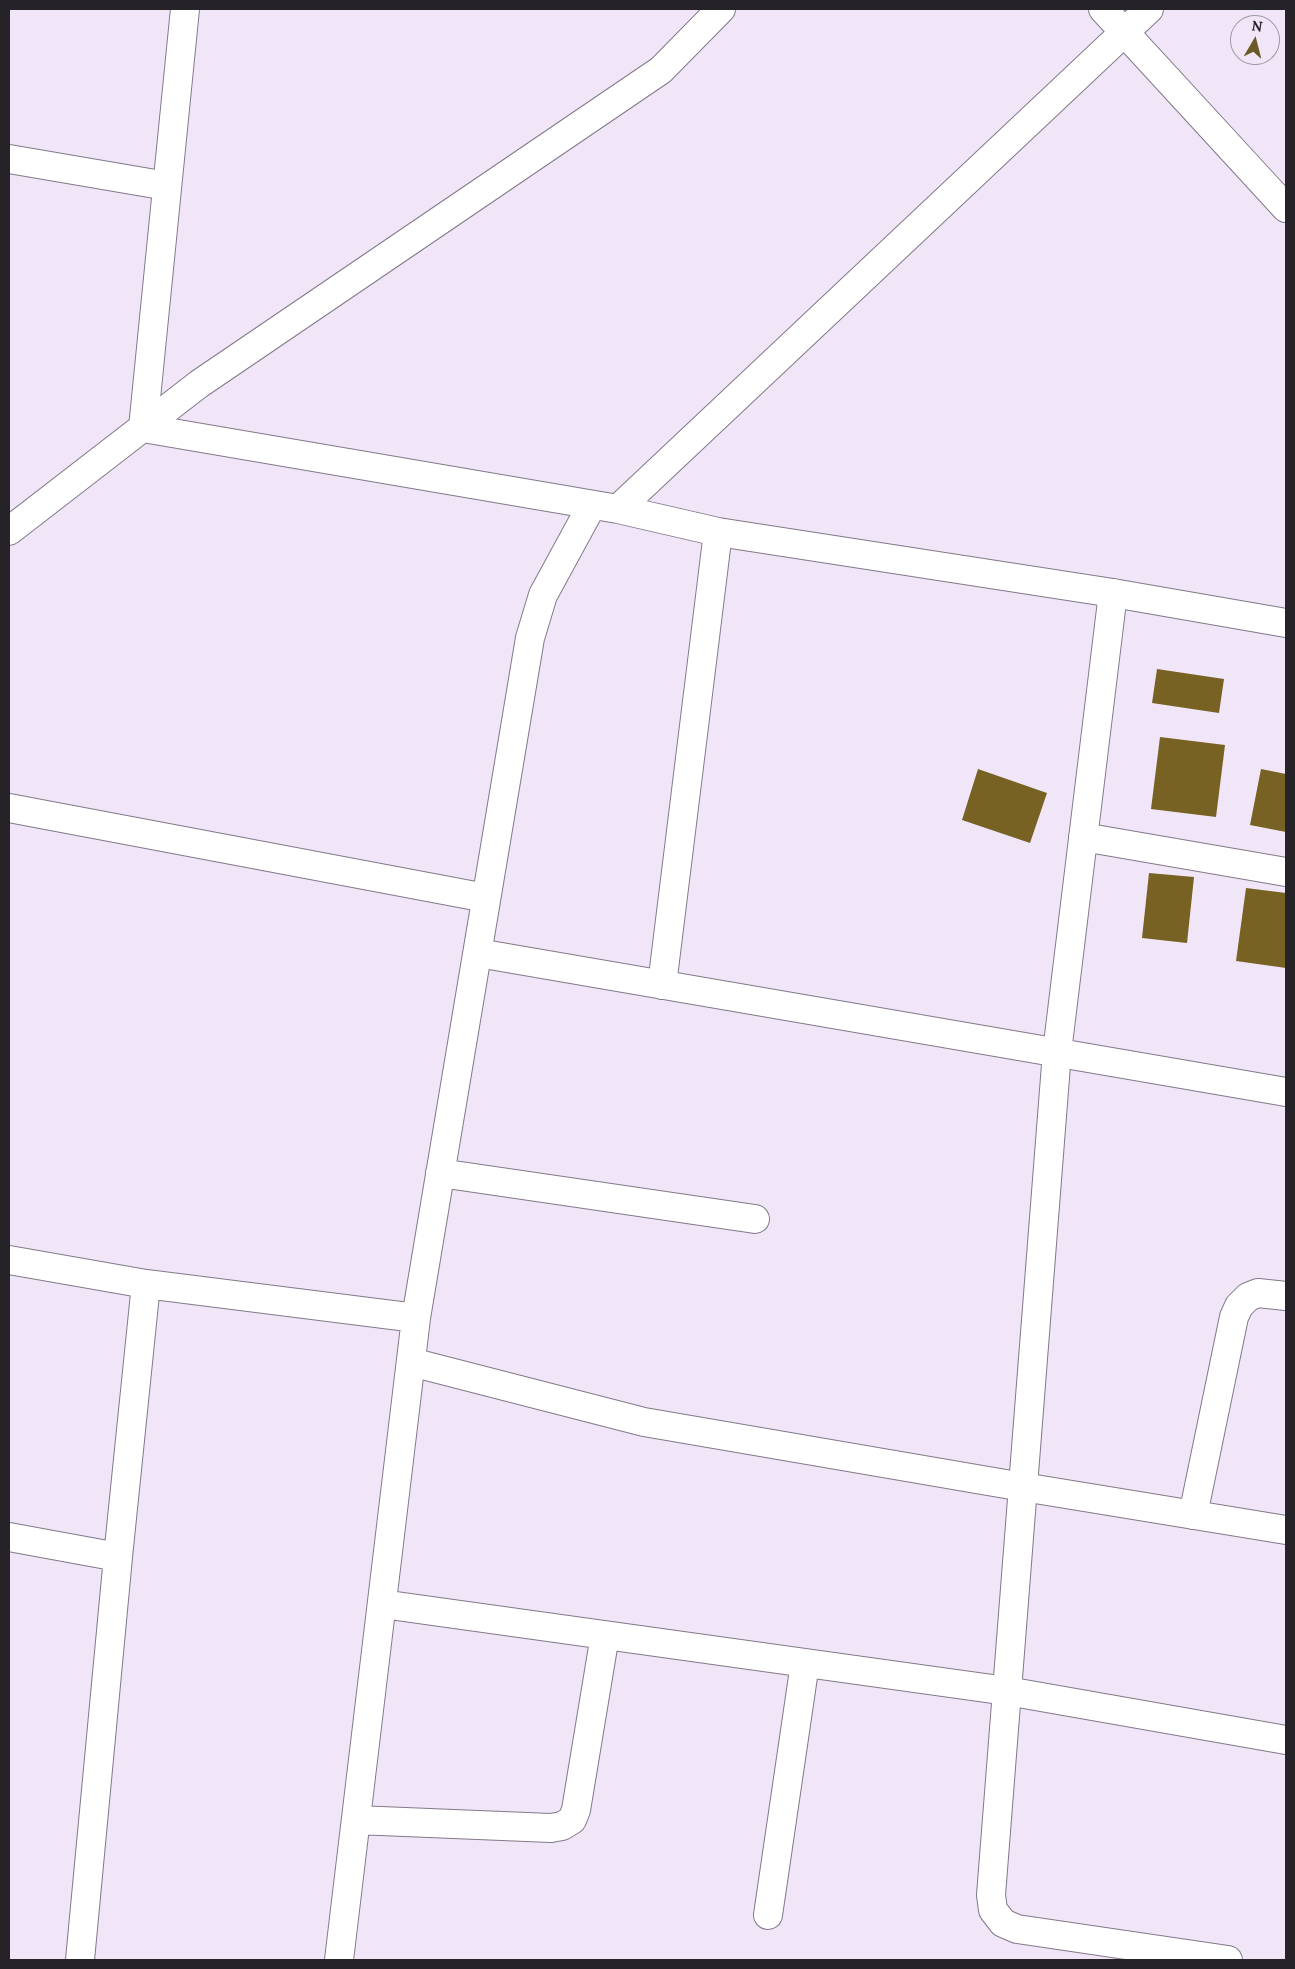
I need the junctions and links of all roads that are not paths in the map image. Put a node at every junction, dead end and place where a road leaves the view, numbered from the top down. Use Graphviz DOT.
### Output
graph roads {
  1 [pos="185,9"];
  2 [pos="721,9"];
  3 [pos="1103,9"];
  4 [pos="1149,9"];
  5 [pos="1124,32"];
  6 [pos="9,159"];
  7 [pos="167,186"];
  8 [pos="1286,208"];
  9 [pos="143,428"];
  10 [pos="605,507"];
  11 [pos="9,531"];
  12 [pos="718,532"];
  13 [pos="1113,593"];
  14 [pos="1286,623"];
  15 [pos="9,808"];
  16 [pos="1083,837"];
  17 [pos="1286,872"];
  18 [pos="486,898"];
  19 [pos="478,953"];
  20 [pos="662,985"];
  21 [pos="1057,1052"];
  22 [pos="1286,1092"];
  23 [pos="440,1173"];
  24 [pos="755,1219"];
  25 [pos="9,1260"];
  26 [pos="146,1284"];
  27 [pos="1286,1296"];
  28 [pos="416,1318"];
  29 [pos="411,1362"];
  30 [pos="1023,1487"];
  31 [pos="1193,1514"];
  32 [pos="1286,1530"];
  33 [pos="9,1537"];
  34 [pos="118,1556"];
  35 [pos="382,1604"];
  36 [pos="605,1635"];
  37 [pos="805,1663"];
  38 [pos="1007,1691"];
  39 [pos="1286,1740"];
  40 [pos="356,1820"];
  41 [pos="768,1915"];
  42 [pos="80,1960"];
  43 [pos="339,1960"];
  44 [pos="1228,1960"];
  1 -- 7 [label="street"];
  2 -- 9 [label="street"];
  3 -- 5 [label="street"];
  4 -- 5 [label="street"];
  5 -- 8 [label="street"];
  5 -- 10 [label="street"];
  6 -- 7 [label="street"];
  7 -- 9 [label="street"];
  9 -- 10 [label="street"];
  9 -- 11 [label="street"];
  10 -- 12 [label="street"];
  10 -- 18 [label="street"];
  12 -- 13 [label="street"];
  12 -- 20 [label="street"];
  13 -- 14 [label="street"];
  13 -- 16 [label="street"];
  15 -- 18 [label="street"];
  16 -- 17 [label="street"];
  16 -- 21 [label="street"];
  18 -- 19 [label="street"];
  19 -- 20 [label="street"];
  19 -- 23 [label="street"];
  20 -- 21 [label="street"];
  21 -- 22 [label="street"];
  21 -- 30 [label="street"];
  23 -- 24 [label="street"];
  23 -- 28 [label="street"];
  25 -- 26 [label="street"];
  26 -- 28 [label="street"];
  26 -- 34 [label="street"];
  27 -- 31 [label="street"];
  28 -- 29 [label="street"];
  29 -- 30 [label="street"];
  29 -- 35 [label="street"];
  30 -- 31 [label="street"];
  30 -- 38 [label="street"];
  31 -- 32 [label="street"];
  33 -- 34 [label="street"];
  34 -- 42 [label="street"];
  35 -- 36 [label="street"];
  35 -- 40 [label="street"];
  36 -- 37 [label="street"];
  36 -- 40 [label="street"];
  37 -- 38 [label="street"];
  37 -- 41 [label="street"];
  38 -- 39 [label="street"];
  38 -- 44 [label="street"];
  40 -- 43 [label="street"];
}
